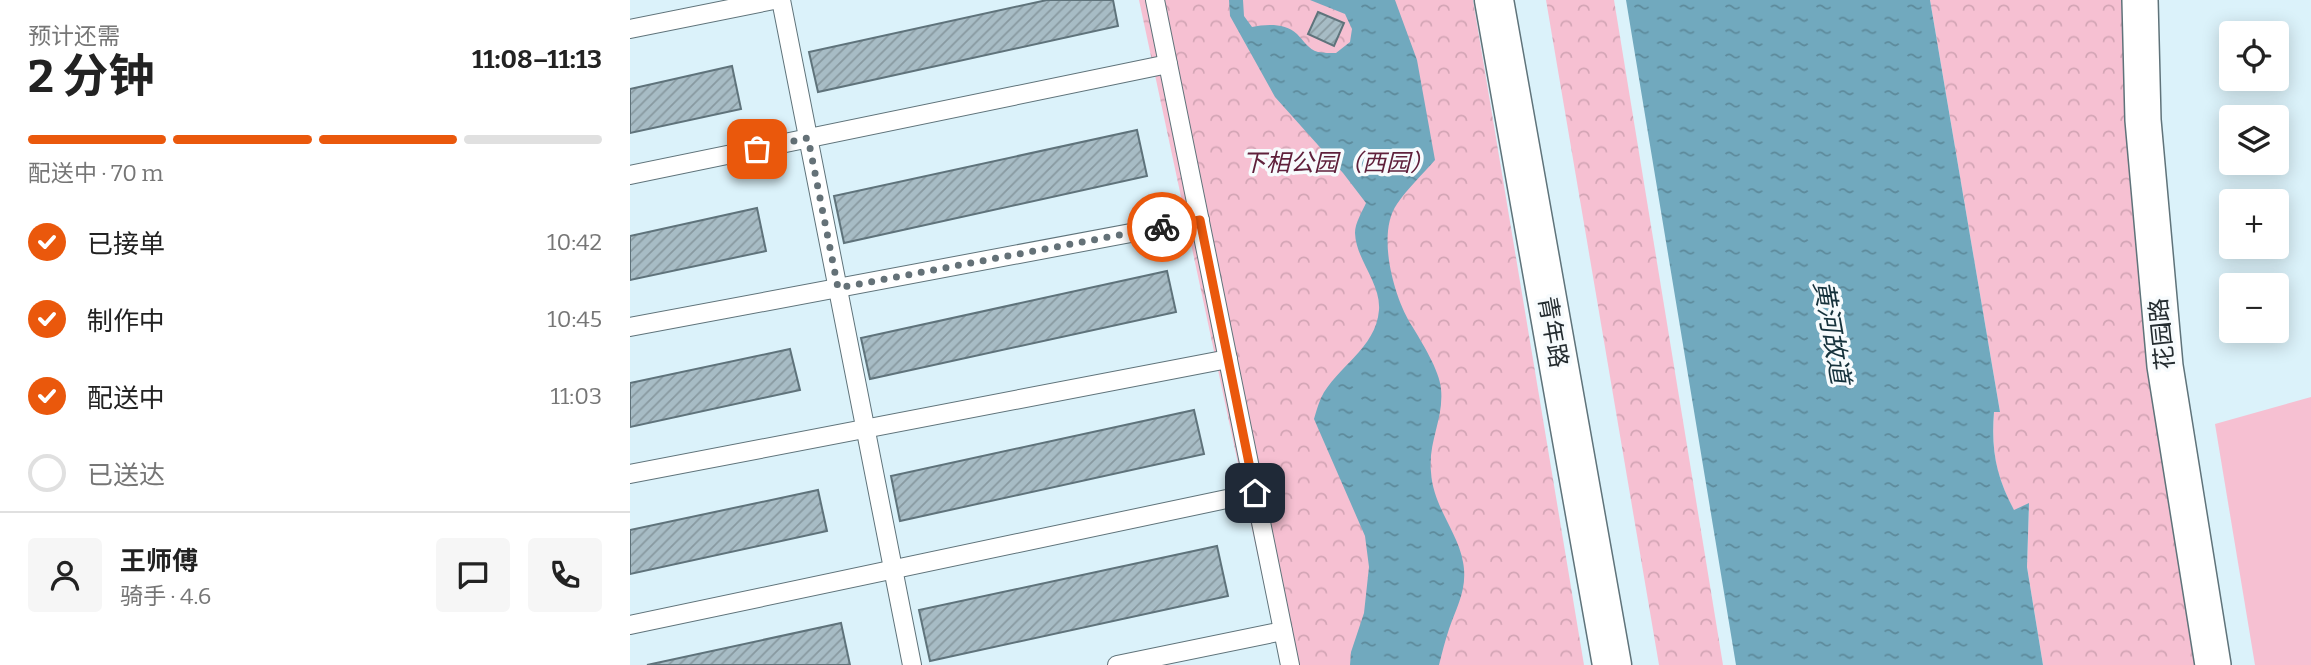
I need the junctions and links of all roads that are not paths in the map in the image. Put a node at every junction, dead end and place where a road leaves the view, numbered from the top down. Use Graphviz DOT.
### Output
graph roads {
  1 [pos="774,0"];
  2 [pos="781,0"];
  3 [pos="1155,0"];
  4 [pos="1494,0"];
  5 [pos="1512,0"];
  6 [pos="2140,0"];
  7 [pos="630,29"];
  8 [pos="1168,64"];
  9 [pos="808,138"];
  10 [pos="630,175"];
  11 [pos="1200,220"];
  12 [pos="838,288"];
  13 [pos="630,327"];
  14 [pos="1228,359"];
  15 [pos="866,429"];
  16 [pos="630,474"];
  17 [pos="1255,493"];
  18 [pos="893,570"];
  19 [pos="630,625"];
  20 [pos="1283,631"];
  21 [pos="912,665"];
  22 [pos="1116,665"];
  23 [pos="1290,665"];
  24 [pos="1612,665"];
  25 [pos="1629,665"];
  26 [pos="2213,665"];
  1 -- 7 [label="lane"];
  2 -- 9 [label="lane"];
  3 -- 8 [label="lane"];
  4 -- 24 [label="street, 青年路"];
  5 -- 25 [label="street, 青年路"];
  6 -- 26 [label="street, 花园路"];
  8 -- 9 [label="lane"];
  8 -- 11 [label="lane"];
  9 -- 10 [label="lane"];
  9 -- 12 [label="lane"];
  11 -- 12 [label="lane"];
  11 -- 14 [label="lane"];
  12 -- 13 [label="lane"];
  12 -- 15 [label="lane"];
  14 -- 15 [label="lane"];
  14 -- 17 [label="lane"];
  15 -- 16 [label="lane"];
  15 -- 18 [label="lane"];
  17 -- 18 [label="lane"];
  17 -- 20 [label="lane"];
  18 -- 19 [label="lane"];
  18 -- 21 [label="lane"];
  20 -- 22 [label="lane"];
  20 -- 23 [label="lane"];
}
